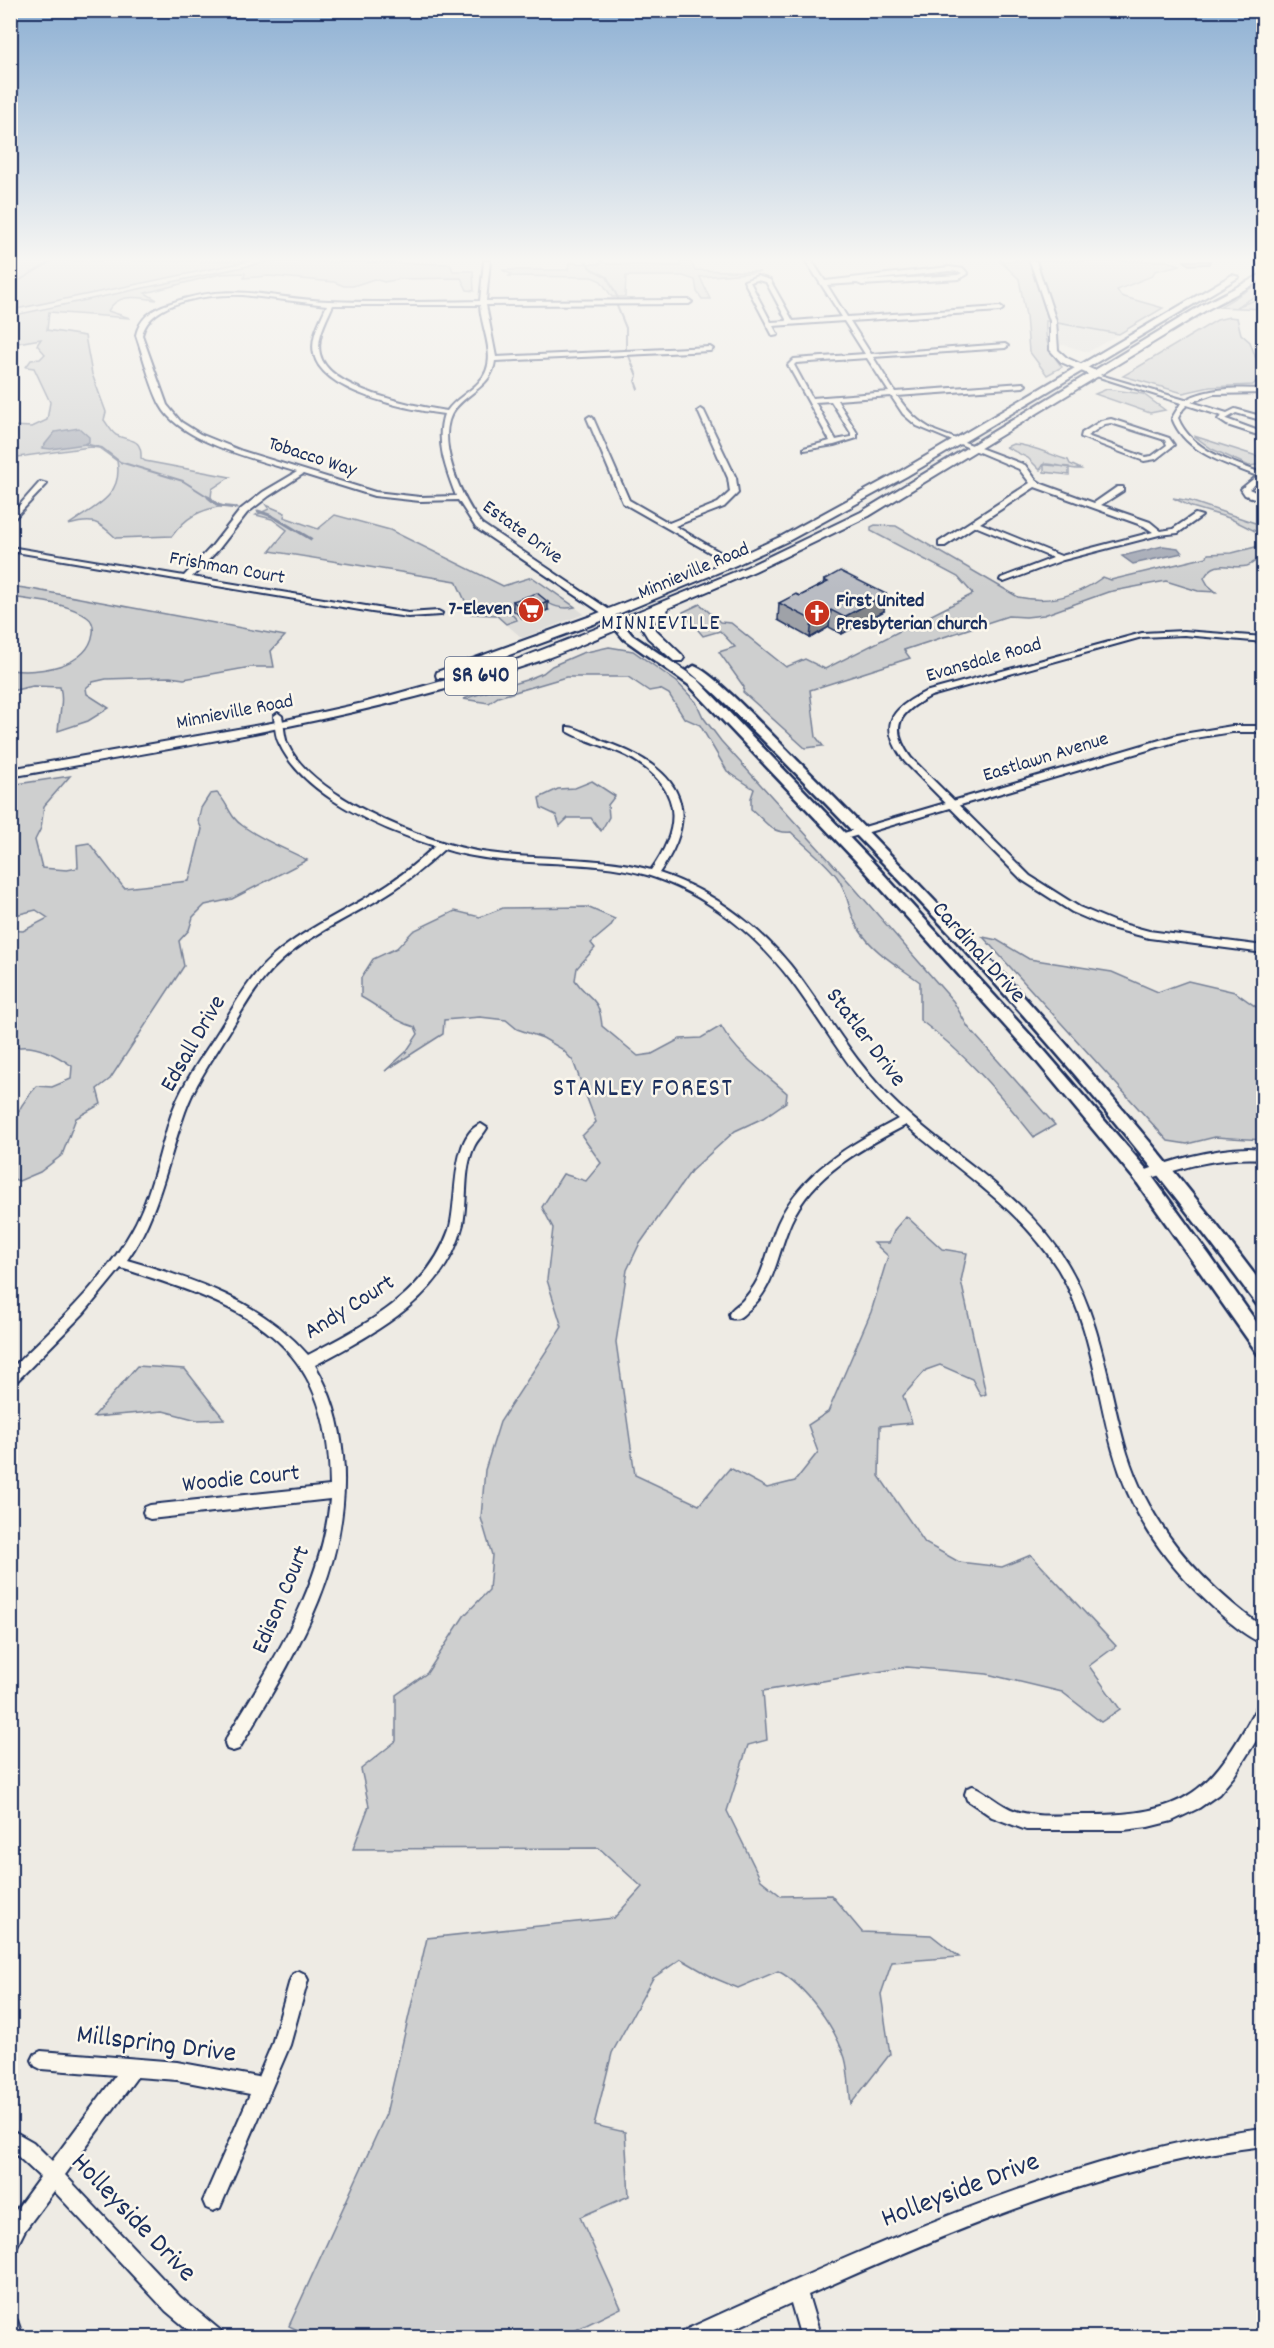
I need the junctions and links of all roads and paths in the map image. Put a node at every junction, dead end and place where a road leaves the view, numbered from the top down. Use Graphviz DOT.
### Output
graph roads {
  1 [pos="152,371"];
  2 [pos="326,371"];
  3 [pos="489,371"];
  4 [pos="794,371"];
  5 [pos="879,371"];
  6 [pos="1075,371"];
  7 [pos="1086,371"];
  8 [pos="1101,371"];
  9 [pos="1095,374"];
  10 [pos="1023,385"];
  11 [pos="1263,392"];
  12 [pos="893,394"];
  13 [pos="833,399"];
  14 [pos="810,400"];
  15 [pos="1186,402"];
  16 [pos="701,411"];
  17 [pos="448,413"];
  18 [pos="1226,415"];
  19 [pos="590,418"];
  20 [pos="1263,419"];
  21 [pos="1263,435"];
  22 [pos="1187,439"];
  23 [pos="956,441"];
  24 [pos="1170,441"];
  25 [pos="834,443"];
  26 [pos="806,448"];
  27 [pos="974,448"];
  28 [pos="302,472"];
  29 [pos="1262,475"];
  30 [pos="43,484"];
  31 [pos="1034,484"];
  32 [pos="1120,489"];
  33 [pos="460,498"];
  34 [pos="1263,499"];
  35 [pos="1095,506"];
  36 [pos="1198,516"];
  37 [pos="10,521"];
  38 [pos="974,523"];
  39 [pos="669,526"];
  40 [pos="1160,533"];
  41 [pos="942,544"];
  42 [pos="10,549"];
  43 [pos="1060,558"];
  44 [pos="732,562"];
  45 [pos="186,579"];
  46 [pos="1004,580"];
  47 [pos="677,601"];
  48 [pos="438,613"];
  49 [pos="608,613"];
  50 [pos="619,624"];
  51 [pos="1263,640"];
  52 [pos="678,658"];
  53 [pos="278,721"];
  54 [pos="570,729"];
  55 [pos="1263,729"];
  56 [pos="10,761"];
  57 [pos="10,773"];
  58 [pos="952,805"];
  59 [pos="861,832"];
  60 [pos="841,837"];
  61 [pos="441,846"];
  62 [pos="653,874"];
  63 [pos="1263,950"];
  64 [pos="906,1120"];
  65 [pos="482,1128"];
  66 [pos="1263,1154"];
  67 [pos="1164,1168"];
  68 [pos="1142,1176"];
  69 [pos="118,1262"];
  70 [pos="1263,1302"];
  71 [pos="735,1314"];
  72 [pos="1263,1349"];
  73 [pos="305,1363"];
  74 [pos="10,1379"];
  75 [pos="337,1492"];
  76 [pos="150,1512"];
  77 [pos="1263,1637"];
  78 [pos="1263,1711"];
  79 [pos="233,1743"];
  80 [pos="973,1794"];
  81 [pos="299,1980"];
  82 [pos="41,2060"];
  83 [pos="133,2067"];
  84 [pos="263,2087"];
  85 [pos="1263,2137"];
  86 [pos="10,2138"];
  87 [pos="52,2175"];
  88 [pos="213,2201"];
  89 [pos="10,2240"];
  90 [pos="797,2289"];
  91 [pos="10,2327"];
  92 [pos="13,2337"];
  93 [pos="213,2337"];
  94 [pos="690,2337"];
  95 [pos="811,2337"];
  1 -- 28 [label="street, Tobacco Way"];
  2 -- 17 [label="street"];
  3 -- 17 [label="street"];
  4 -- 14 [label="street"];
  5 -- 12 [label="street"];
  6 -- 23 [label="main road, Minnieville Road / SR 640"];
  7 -- 9 [label="street"];
  8 -- 9 [label="main road, Minnieville Road / SR 640"];
  9 -- 15 [label="street"];
  9 -- 27 [label="main road, Minnieville Road / SR 640"];
  10 -- 12 [label="street"];
  11 -- 15 [label="street"];
  12 -- 13 [label="street"];
  12 -- 23 [label="street"];
  13 -- 14 [label="street"];
  13 -- 25 [label="street"];
  14 -- 25 [label="street"];
  15 -- 18 [label="street"];
  15 -- 22 [label="street"];
  16 -- 39 [label="street"];
  17 -- 33 [label="street, Estate Drive"];
  18 -- 20 [label="street"];
  18 -- 21 [label="street"];
  19 -- 39 [label="street"];
  22 -- 24 [label="street"];
  22 -- 29 [label="street"];
  23 -- 27 [label="street"];
  23 -- 44 [label="main road, Minnieville Road / SR 640"];
  24 -- 24 [label="street"];
  25 -- 26 [label="street"];
  27 -- 31 [label="street"];
  27 -- 47 [label="main road, Minnieville Road / SR 640"];
  28 -- 33 [label="street, Tobacco Way"];
  28 -- 45 [label="street"];
  29 -- 34 [label="street"];
  30 -- 37 [label="street"];
  31 -- 35 [label="street"];
  31 -- 38 [label="street"];
  32 -- 35 [label="street"];
  33 -- 49 [label="street, Estate Drive"];
  35 -- 40 [label="street"];
  36 -- 40 [label="street"];
  38 -- 41 [label="street"];
  38 -- 43 [label="street"];
  39 -- 44 [label="street"];
  40 -- 43 [label="street"];
  42 -- 45 [label="street, Frishman Court"];
  43 -- 46 [label="street"];
  44 -- 49 [label="main road, Minnieville Road / SR 640"];
  45 -- 48 [label="street, Frishman Court"];
  47 -- 50 [label="main road, Minnieville Road / SR 640"];
  47 -- 52 [label="main road"];
  49 -- 50 [label="main road, Cardinal Drive"];
  49 -- 53 [label="main road, Minnieville Road / SR 640"];
  50 -- 52 [label="main road, Cardinal Drive"];
  50 -- 53 [label="main road, Minnieville Road / SR 640"];
  50 -- 60 [label="main road, Cardinal Drive"];
  51 -- 58 [label="street, Evansdale Road"];
  52 -- 59 [label="main road, Cardinal Drive"];
  53 -- 56 [label="main road, Minnieville Road / SR 640"];
  53 -- 57 [label="main road, Minnieville Road / SR 640"];
  53 -- 61 [label="street, Statler Drive"];
  54 -- 62 [label="street"];
  55 -- 58 [label="street, Eastlawn Avenue"];
  58 -- 59 [label="street, Eastlawn Avenue"];
  58 -- 63 [label="street, Evansdale Road"];
  59 -- 60 [label="street, Eastlawn Avenue"];
  59 -- 67 [label="main road, Cardinal Drive"];
  60 -- 68 [label="main road, Cardinal Drive"];
  61 -- 62 [label="street, Statler Drive"];
  61 -- 69 [label="street, Edsall Drive"];
  62 -- 64 [label="street, Statler Drive"];
  64 -- 71 [label="street"];
  64 -- 77 [label="street, Statler Drive"];
  65 -- 73 [label="street, Andy Court"];
  66 -- 67 [label="street"];
  67 -- 68 [label="street"];
  67 -- 70 [label="main road, Cardinal Drive"];
  68 -- 72 [label="main road, Cardinal Drive"];
  69 -- 73 [label="street, Edison Court"];
  69 -- 74 [label="street, Edsall Drive"];
  73 -- 75 [label="street, Edison Court"];
  75 -- 76 [label="street, Woodie Court"];
  75 -- 79 [label="street, Edison Court"];
  78 -- 80 [label="street"];
  81 -- 84 [label="street, Millspring Drive"];
  82 -- 83 [label="street, Millspring Drive"];
  83 -- 84 [label="street, Millspring Drive"];
  83 -- 87 [label="street"];
  84 -- 88 [label="street, Millspring Drive"];
  85 -- 90 [label="street, Holleyside Drive"];
  86 -- 87 [label="street, Holleyside Drive"];
  87 -- 89 [label="street"];
  87 -- 93 [label="street, Holleyside Drive"];
  90 -- 94 [label="street, Holleyside Drive"];
  90 -- 95 [label="street"];
  91 -- 92 [label="street"];
}
